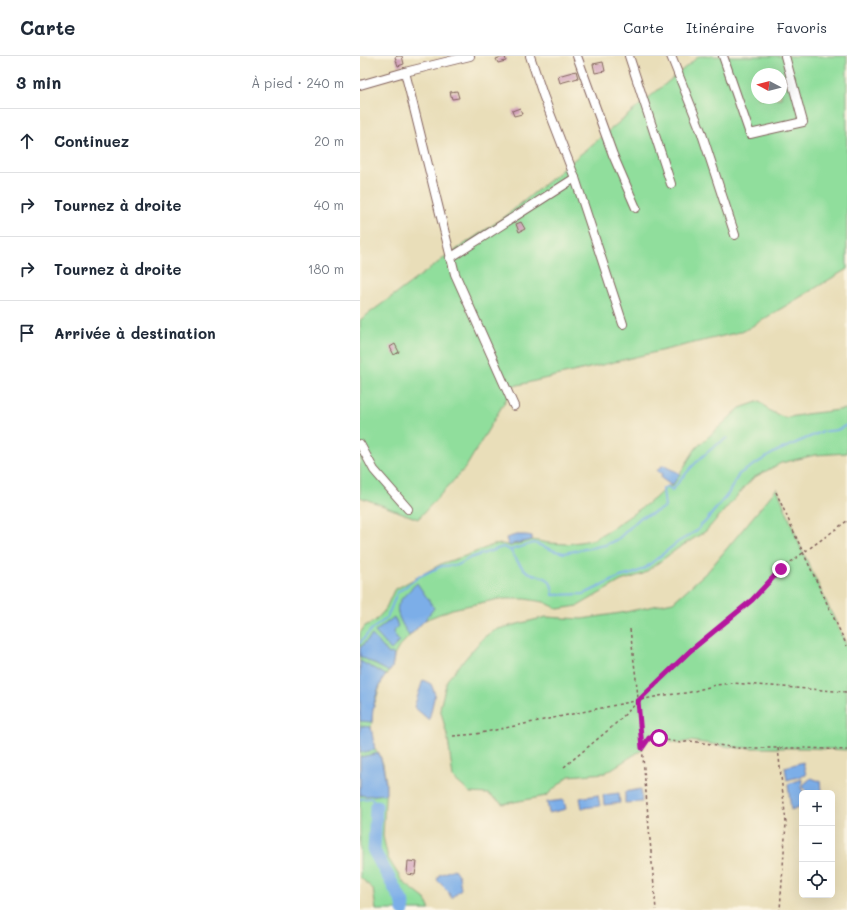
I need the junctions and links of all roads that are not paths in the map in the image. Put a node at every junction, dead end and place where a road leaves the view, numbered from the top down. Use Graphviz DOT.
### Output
graph roads {
  1 [pos="470,56"];
  2 [pos="530,56"];
  3 [pos="577,56"];
  4 [pos="629,56"];
  5 [pos="671,56"];
  6 [pos="723,56"];
  7 [pos="785,56"];
  8 [pos="405,72"];
  9 [pos="360,85"];
  10 [pos="575,178"];
  11 [pos="671,184"];
  12 [pos="636,208"];
  13 [pos="735,235"];
  14 [pos="450,258"];
  15 [pos="623,324"];
  16 [pos="514,406"];
  17 [pos="360,444"];
  18 [pos="408,508"];
  1 -- 8 [label="street"];
  2 -- 10 [label="street"];
  3 -- 12 [label="street"];
  4 -- 11 [label="street"];
  5 -- 13 [label="street"];
  6 -- 7 [label="street"];
  8 -- 9 [label="street"];
  8 -- 14 [label="street"];
  10 -- 14 [label="street"];
  10 -- 15 [label="street"];
  14 -- 16 [label="street"];
  17 -- 18 [label="street"];
}
